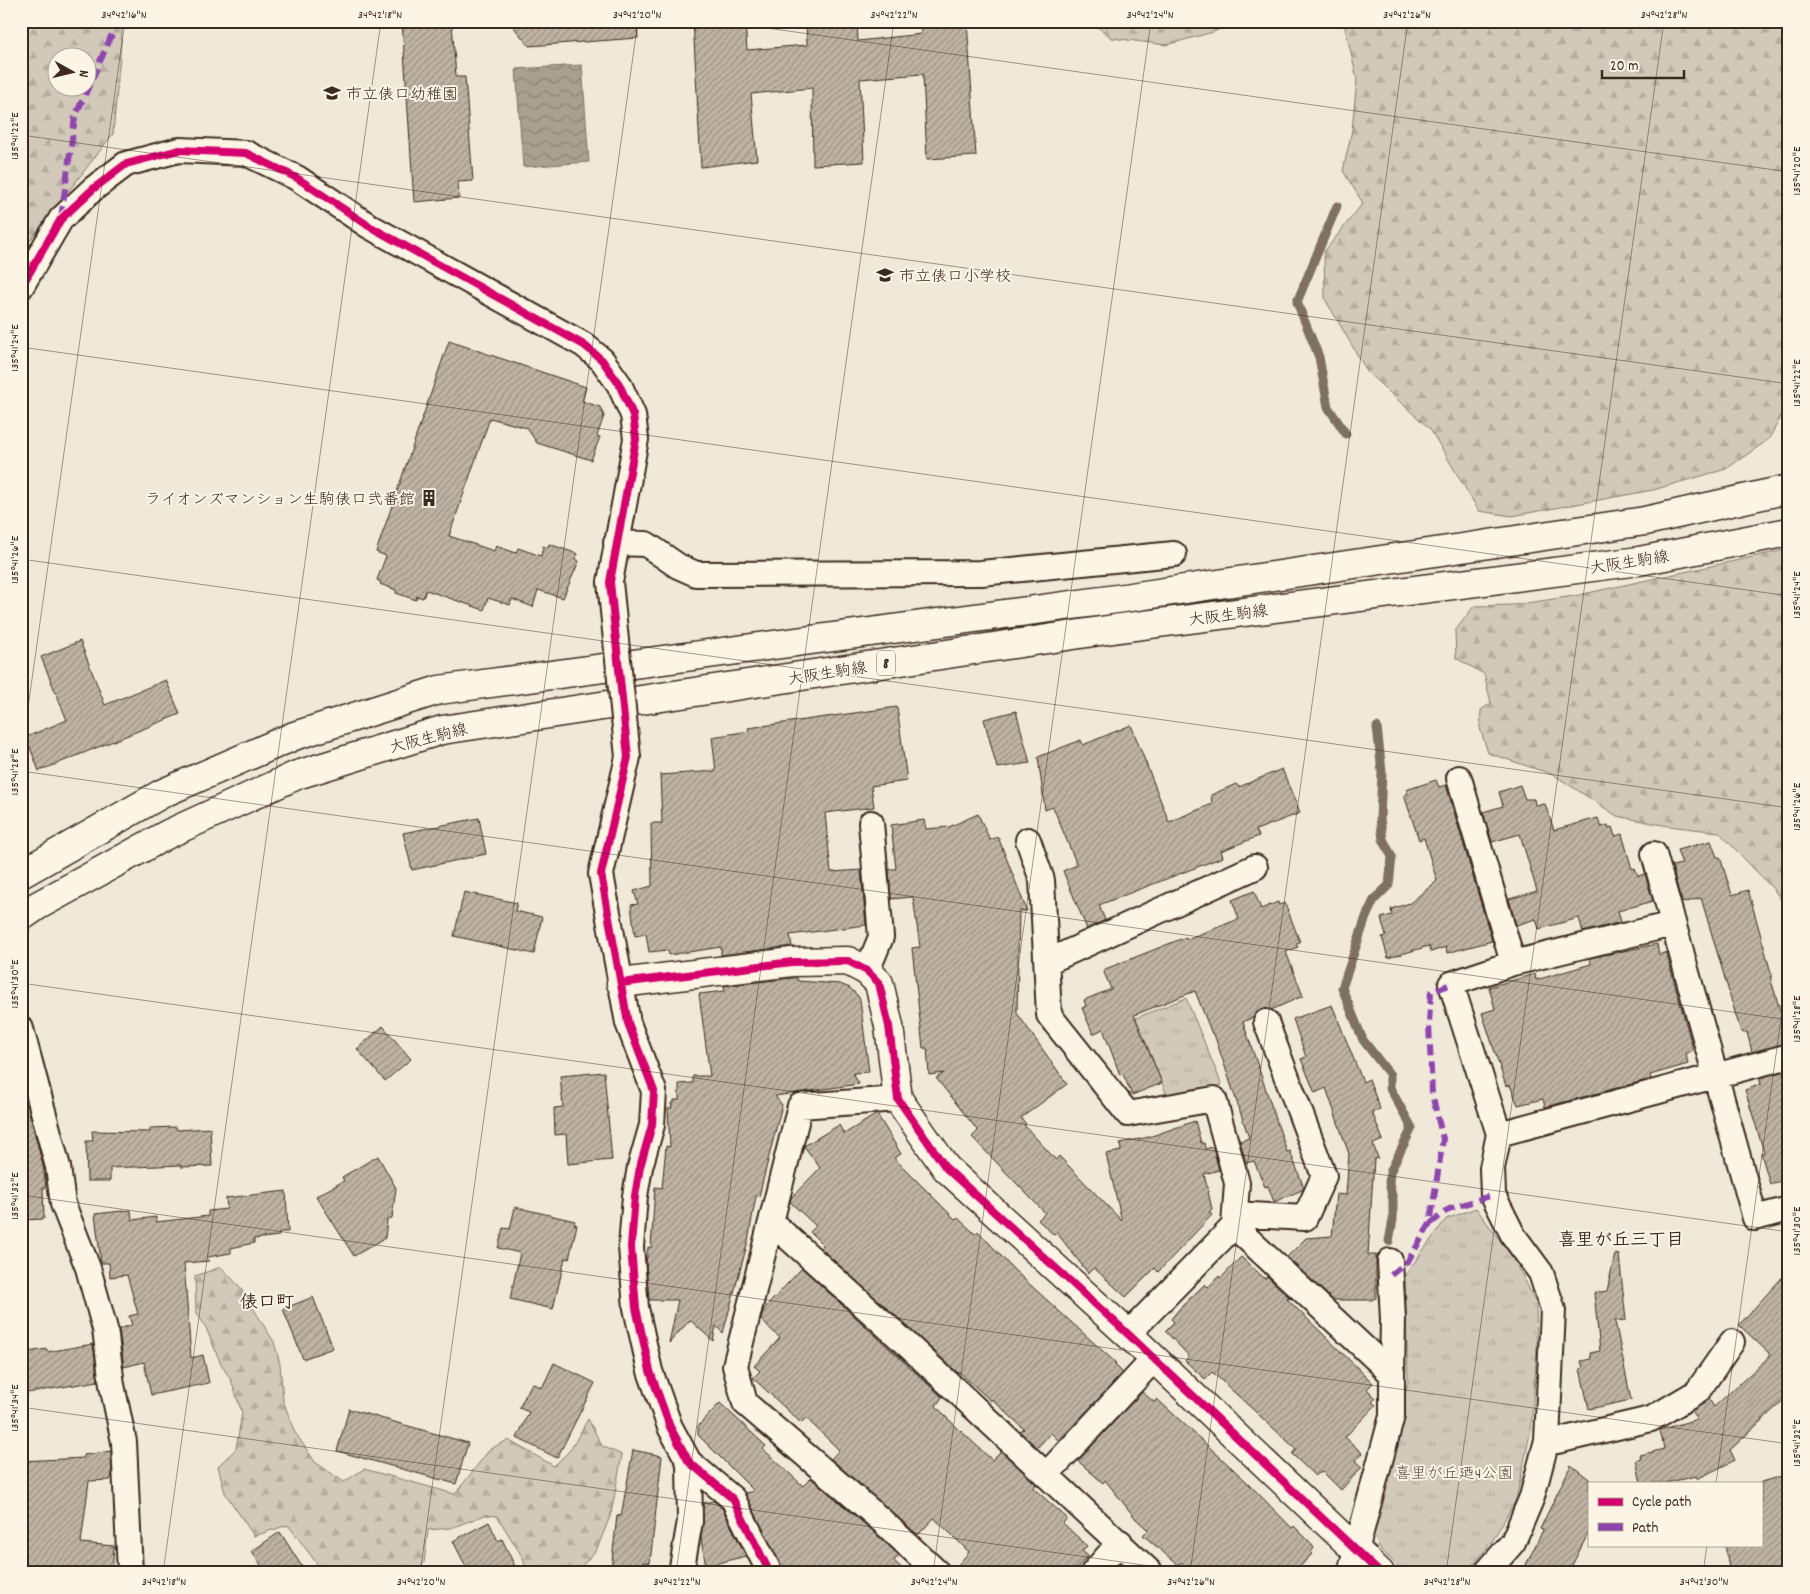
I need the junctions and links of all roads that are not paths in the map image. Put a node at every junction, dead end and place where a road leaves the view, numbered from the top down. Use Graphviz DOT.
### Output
graph roads {
  1 [pos="21,287"];
  2 [pos="1789,490"];
  3 [pos="1789,532"];
  4 [pos="616,543"];
  5 [pos="1174,554"];
  6 [pos="1459,778"];
  7 [pos="871,823"];
  8 [pos="1028,840"];
  9 [pos="1654,854"];
  10 [pos="1255,867"];
  11 [pos="21,874"];
  12 [pos="21,917"];
  13 [pos="1672,924"];
  14 [pos="1047,962"];
  15 [pos="1513,963"];
  16 [pos="867,971"];
  17 [pos="621,982"];
  18 [pos="1266,1022"];
  19 [pos="21,1028"];
  20 [pos="1789,1056"];
  21 [pos="1716,1075"];
  22 [pos="898,1099"];
  23 [pos="1499,1134"];
  24 [pos="1789,1209"];
  25 [pos="1234,1220"];
  26 [pos="771,1222"];
  27 [pos="1390,1261"];
  28 [pos="1128,1334"];
  29 [pos="1732,1342"];
  30 [pos="1154,1359"];
  31 [pos="1392,1374"];
  32 [pos="1547,1440"];
  33 [pos="689,1462"];
  34 [pos="1046,1474"];
  35 [pos="1120,1542"];
  36 [pos="1353,1561"];
  37 [pos="130,1573"];
  38 [pos="681,1573"];
  39 [pos="770,1573"];
  40 [pos="938,1573"];
  41 [pos="1093,1573"];
  42 [pos="1151,1573"];
  43 [pos="1380,1573"];
  44 [pos="1486,1573"];
  1 -- 4 [label="street"];
  2 -- 11 [label="main road, 大阪生駒線 / 8"];
  3 -- 12 [label="main road, 大阪生駒線 / 8"];
  4 -- 5 [label="street"];
  4 -- 17 [label="street, bridge"];
  6 -- 15 [label="street"];
  7 -- 16 [label="street"];
  8 -- 14 [label="street"];
  9 -- 13 [label="street"];
  10 -- 14 [label="street"];
  13 -- 15 [label="street"];
  13 -- 21 [label="street"];
  14 -- 25 [label="street"];
  15 -- 23 [label="street"];
  16 -- 17 [label="main road"];
  16 -- 22 [label="main road"];
  17 -- 33 [label="street"];
  18 -- 25 [label="street"];
  19 -- 37 [label="street"];
  20 -- 21 [label="street"];
  21 -- 23 [label="street"];
  21 -- 24 [label="street"];
  22 -- 26 [label="street"];
  22 -- 28 [label="main road"];
  23 -- 32 [label="street"];
  25 -- 28 [label="street"];
  25 -- 31 [label="street"];
  26 -- 34 [label="street"];
  26 -- 40 [label="street"];
  27 -- 31 [label="street"];
  28 -- 30 [label="main road"];
  29 -- 32 [label="street"];
  30 -- 34 [label="street"];
  30 -- 36 [label="main road"];
  31 -- 36 [label="street"];
  32 -- 44 [label="street"];
  33 -- 38 [label="street"];
  33 -- 39 [label="street"];
  34 -- 35 [label="street"];
  35 -- 41 [label="street"];
  35 -- 42 [label="street"];
  36 -- 43 [label="main road"];
}
